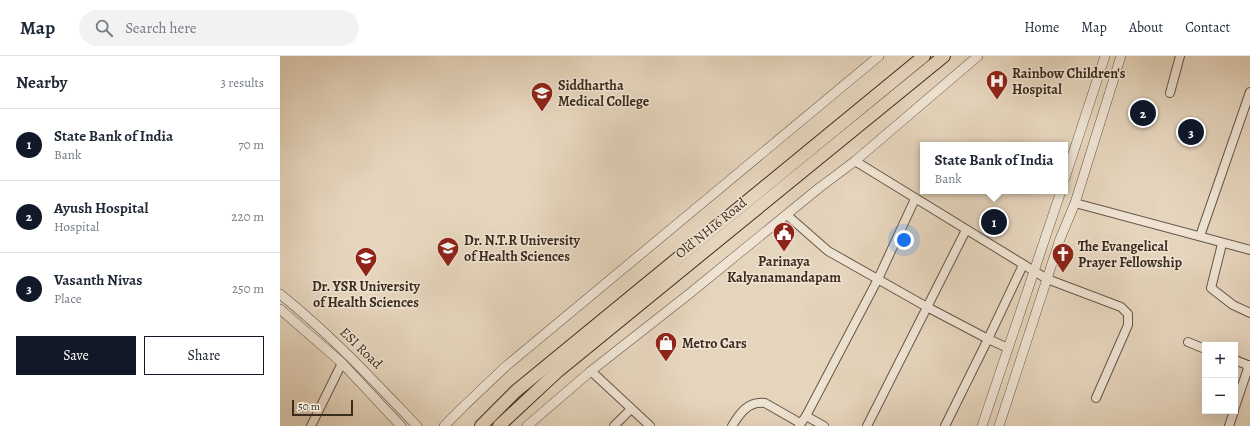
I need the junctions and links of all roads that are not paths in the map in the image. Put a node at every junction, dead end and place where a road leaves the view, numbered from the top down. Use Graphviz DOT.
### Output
graph roads {
  1 [pos="879,56"];
  2 [pos="924,56"];
  3 [pos="944,56"];
  4 [pos="978,56"];
  5 [pos="1105,56"];
  6 [pos="1121,56"];
  7 [pos="1180,56"];
  8 [pos="1250,92"];
  9 [pos="1170,93"];
  10 [pos="855,161"];
  11 [pos="1068,169"];
  12 [pos="1060,194"];
  13 [pos="915,199"];
  14 [pos="1075,203"];
  15 [pos="787,214"];
  16 [pos="966,230"];
  17 [pos="1200,236"];
  18 [pos="1222,244"];
  19 [pos="1250,250"];
  20 [pos="1023,265"];
  21 [pos="1034,272"];
  22 [pos="878,279"];
  23 [pos="1047,279"];
  24 [pos="280,294"];
  25 [pos="927,307"];
  26 [pos="280,309"];
  27 [pos="1250,313"];
  28 [pos="988,340"];
  29 [pos="1188,342"];
  30 [pos="1008,348"];
  31 [pos="1202,348"];
  32 [pos="1238,361"];
  33 [pos="342,363"];
  34 [pos="1250,365"];
  35 [pos="591,371"];
  36 [pos="1096,398"];
  37 [pos="1238,399"];
  38 [pos="631,409"];
  39 [pos="1233,414"];
  40 [pos="806,416"];
  41 [pos="799,425"];
  42 [pos="311,426"];
  43 [pos="401,426"];
  44 [pos="417,426"];
  45 [pos="444,426"];
  46 [pos="481,426"];
  47 [pos="498,426"];
  48 [pos="527,426"];
  49 [pos="614,426"];
  50 [pos="650,426"];
  51 [pos="732,426"];
  52 [pos="824,426"];
  53 [pos="867,426"];
  54 [pos="944,426"];
  55 [pos="982,426"];
  56 [pos="999,426"];
  57 [pos="1229,426"];
  1 -- 45 [label="street"];
  2 -- 46 [label="main road, Old NH16 Road"];
  3 -- 47 [label="main road, Old NH16 Road"];
  4 -- 10 [label="street"];
  5 -- 11 [label="street"];
  6 -- 14 [label="street"];
  7 -- 9 [label="street"];
  8 -- 17 [label="street"];
  10 -- 13 [label="street"];
  10 -- 15 [label="street"];
  12 -- 21 [label="street"];
  13 -- 16 [label="street"];
  13 -- 22 [label="street"];
  14 -- 17 [label="street"];
  14 -- 23 [label="street"];
  15 -- 22 [label="street"];
  15 -- 35 [label="street"];
  16 -- 20 [label="street"];
  16 -- 25 [label="street"];
  17 -- 18 [label="street"];
  18 -- 19 [label="street"];
  18 -- 27 [label="street"];
  20 -- 21 [label="street"];
  20 -- 28 [label="street"];
  21 -- 23 [label="street"];
  21 -- 30 [label="street"];
  22 -- 25 [label="street"];
  22 -- 40 [label="street"];
  23 -- 36 [label="street"];
  23 -- 56 [label="street"];
  24 -- 44 [label="street, ESI Road"];
  25 -- 28 [label="street"];
  25 -- 53 [label="street"];
  26 -- 33 [label="street, ESI Road"];
  28 -- 30 [label="street"];
  28 -- 54 [label="street"];
  29 -- 31 [label="street"];
  30 -- 55 [label="street"];
  32 -- 34 [label="street"];
  33 -- 42 [label="street"];
  33 -- 43 [label="street, ESI Road"];
  34 -- 37 [label="street"];
  35 -- 38 [label="street"];
  35 -- 48 [label="street"];
  38 -- 49 [label="street"];
  38 -- 50 [label="street"];
  39 -- 57 [label="street"];
  40 -- 41 [label="street"];
  40 -- 52 [label="street"];
  41 -- 51 [label="street"];
}
